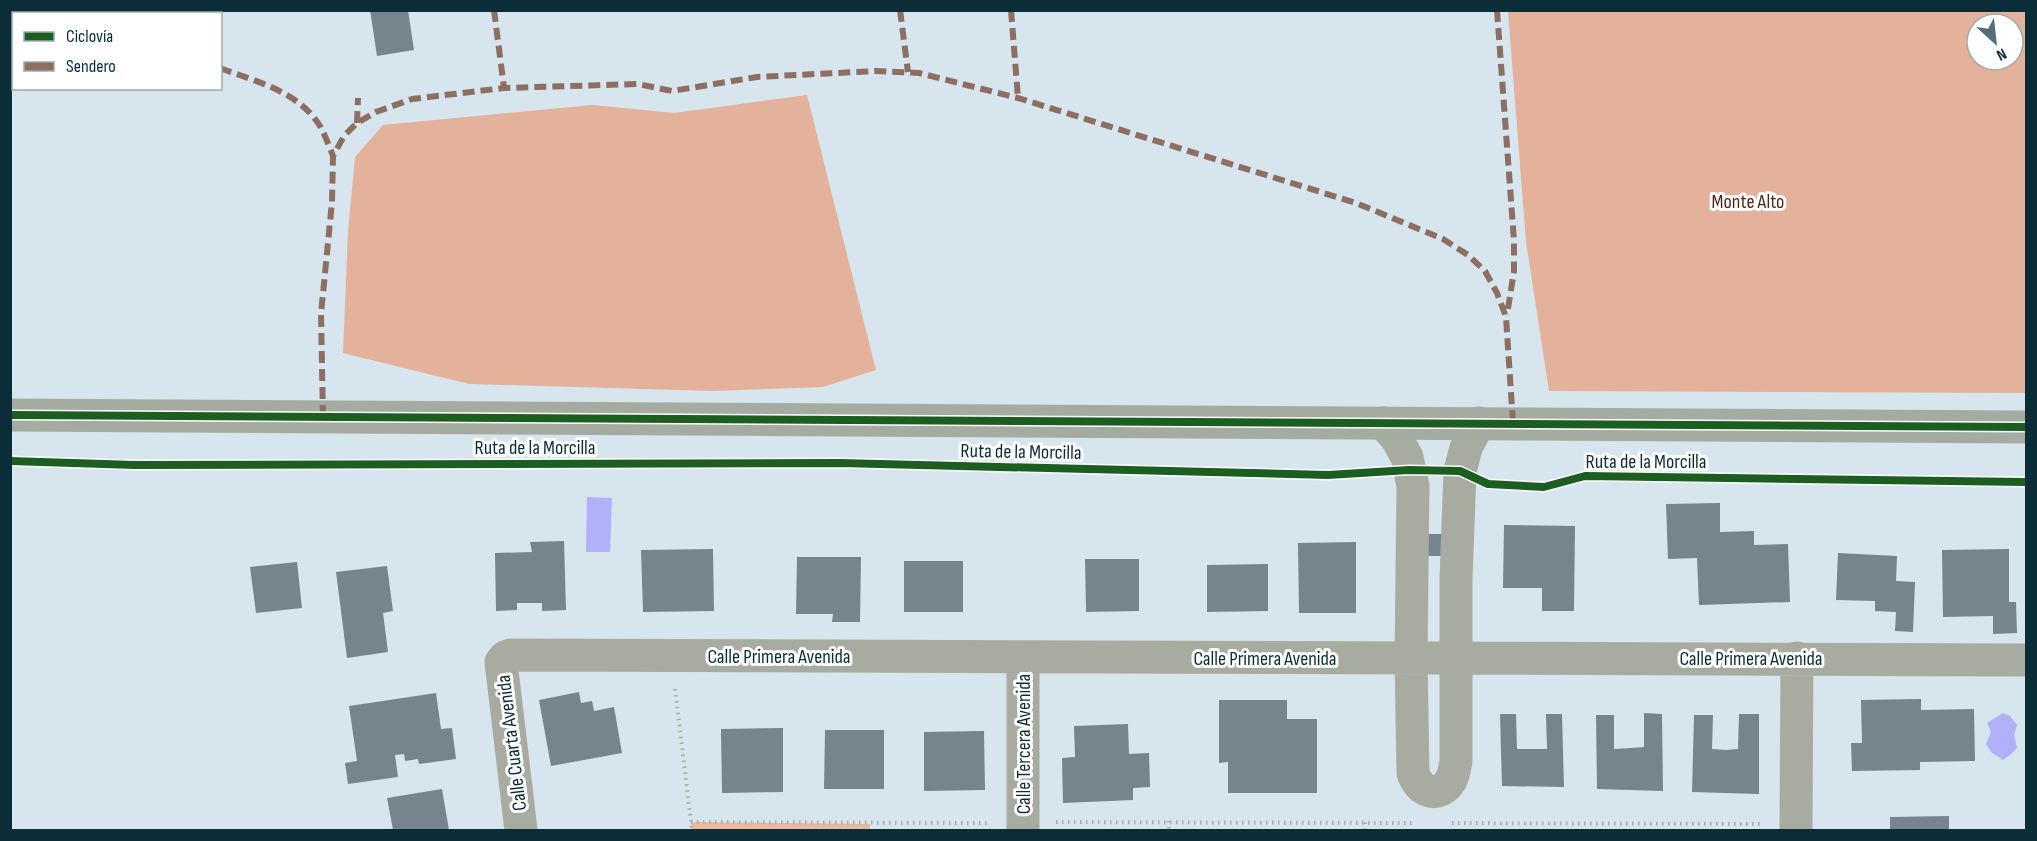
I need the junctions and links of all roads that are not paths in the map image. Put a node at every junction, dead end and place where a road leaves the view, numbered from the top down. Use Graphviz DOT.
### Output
graph roads {
  1 [pos="10,415"];
  2 [pos="1383,423"];
  3 [pos="1479,423"];
  4 [pos="2026,427"];
  5 [pos="505,657"];
  6 [pos="1023,657"];
  7 [pos="1412,658"];
  8 [pos="1456,658"];
  9 [pos="1797,658"];
  10 [pos="2026,660"];
  11 [pos="1023,826"];
  12 [pos="1796,827"];
  13 [pos="521,831"];
  1 -- 2 [label="main road"];
  2 -- 3 [label="main road"];
  2 -- 7 [label="street"];
  3 -- 4 [label="main road"];
  3 -- 8 [label="street"];
  5 -- 6 [label="street, Calle Primera Avenida"];
  5 -- 13 [label="street, Calle Cuarta Avenida"];
  6 -- 7 [label="street, Calle Primera Avenida"];
  6 -- 11 [label="street, Calle Tercera Avenida"];
  7 -- 8 [label="street, Calle Primera Avenida"];
  7 -- 8 [label="street"];
  8 -- 9 [label="street, Calle Primera Avenida"];
  9 -- 10 [label="street, Calle Primera Avenida"];
  9 -- 12 [label="street"];
}
